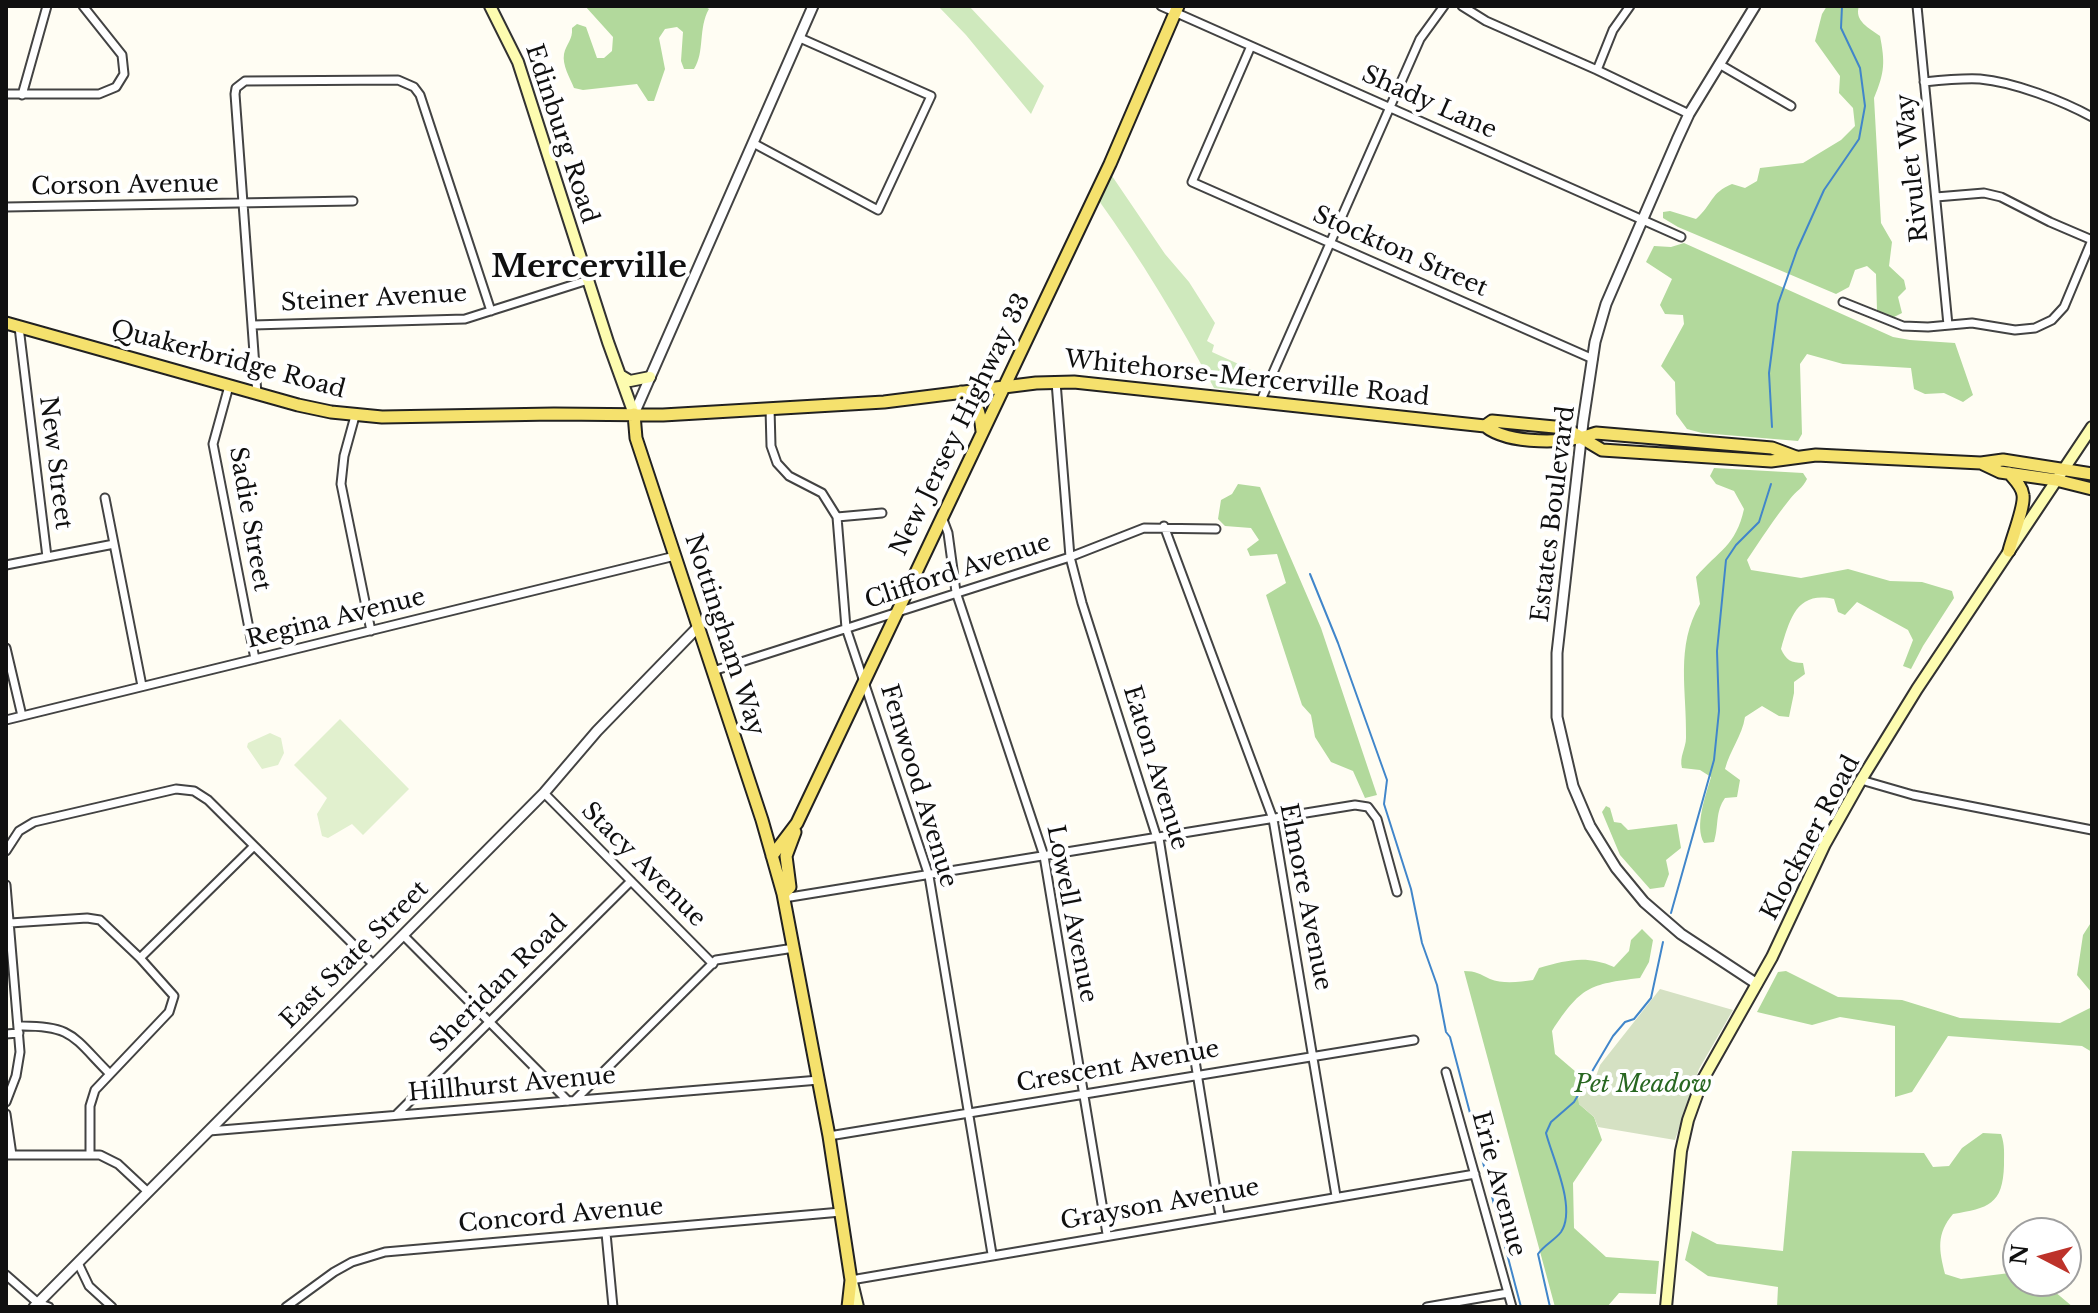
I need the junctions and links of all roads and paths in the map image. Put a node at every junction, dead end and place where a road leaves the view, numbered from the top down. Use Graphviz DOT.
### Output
graph roads {
  1 [pos="47,6"];
  2 [pos="83,6"];
  3 [pos="490,6"];
  4 [pos="813,6"];
  5 [pos="1161,6"];
  6 [pos="1444,6"];
  7 [pos="1462,6"];
  8 [pos="1630,6"];
  9 [pos="1755,6"];
  10 [pos="1917,6"];
  11 [pos="1177,9"];
  12 [pos="800,38"];
  13 [pos="1251,46"];
  14 [pos="1719,64"];
  15 [pos="1597,70"];
  16 [pos="1924,82"];
  17 [pos="6,94"];
  18 [pos="22,95"];
  19 [pos="1791,106"];
  20 [pos="1389,108"];
  21 [pos="1689,114"];
  22 [pos="2092,117"];
  23 [pos="753,143"];
  24 [pos="1936,197"];
  25 [pos="353,201"];
  26 [pos="244,204"];
  27 [pos="6,207"];
  28 [pos="1642,220"];
  29 [pos="1681,237"];
  30 [pos="2092,240"];
  31 [pos="1330,243"];
  32 [pos="588,280"];
  33 [pos="1843,302"];
  34 [pos="491,311"];
  35 [pos="6,323"];
  36 [pos="253,325"];
  37 [pos="1948,325"];
  38 [pos="19,327"];
  39 [pos="1593,359"];
  40 [pos="620,375"];
  41 [pos="650,377"];
  42 [pos="1056,382"];
  43 [pos="229,386"];
  44 [pos="1004,386"];
  45 [pos="961,392"];
  46 [pos="257,394"];
  47 [pos="1261,400"];
  48 [pos="770,408"];
  49 [pos="634,414"];
  50 [pos="355,416"];
  51 [pos="2092,427"];
  52 [pos="982,431"];
  53 [pos="1581,439"];
  54 [pos="1981,463"];
  55 [pos="2064,468"];
  56 [pos="2004,473"];
  57 [pos="2092,474"];
  58 [pos="2056,480"];
  59 [pos="2092,489"];
  60 [pos="105,498"];
  61 [pos="882,513"];
  62 [pos="942,516"];
  63 [pos="837,517"];
  64 [pos="1164,526"];
  65 [pos="1216,529"];
  66 [pos="114,544"];
  67 [pos="2009,551"];
  68 [pos="675,556"];
  69 [pos="47,557"];
  70 [pos="1070,557"];
  71 [pos="6,565"];
  72 [pos="956,592"];
  73 [pos="896,612"];
  74 [pos="699,626"];
  75 [pos="846,628"];
  76 [pos="371,631"];
  77 [pos="6,648"];
  78 [pos="255,659"];
  79 [pos="713,671"];
  80 [pos="864,681"];
  81 [pos="142,686"];
  82 [pos="22,716"];
  83 [pos="6,720"];
  84 [pos="1861,780"];
  85 [pos="544,793"];
  86 [pos="1273,819"];
  87 [pos="797,823"];
  88 [pos="2092,830"];
  89 [pos="1158,838"];
  90 [pos="254,846"];
  91 [pos="6,851"];
  92 [pos="772,856"];
  93 [pos="1044,856"];
  94 [pos="929,876"];
  95 [pos="631,881"];
  96 [pos="6,885"];
  97 [pos="1397,892"];
  98 [pos="783,896"];
  99 [pos="10,923"];
  100 [pos="404,936"];
  101 [pos="794,948"];
  102 [pos="140,958"];
  103 [pos="713,964"];
  104 [pos="374,965"];
  105 [pos="1757,984"];
  106 [pos="489,1022"];
  107 [pos="19,1030"];
  108 [pos="6,1034"];
  109 [pos="1414,1040"];
  110 [pos="1313,1054"];
  111 [pos="1446,1072"];
  112 [pos="109,1073"];
  113 [pos="1198,1074"];
  114 [pos="819,1080"];
  115 [pos="1083,1094"];
  116 [pos="572,1100"];
  117 [pos="6,1102"];
  118 [pos="969,1113"];
  119 [pos="6,1114"];
  120 [pos="396,1115"];
  121 [pos="209,1131"];
  122 [pos="829,1136"];
  123 [pos="90,1153"];
  124 [pos="9,1155"];
  125 [pos="1475,1174"];
  126 [pos="148,1192"];
  127 [pos="1336,1196"];
  128 [pos="841,1212"];
  129 [pos="1220,1215"];
  130 [pos="606,1233"];
  131 [pos="1107,1234"];
  132 [pos="992,1254"];
  133 [pos="78,1263"];
  134 [pos="6,1275"];
  135 [pos="851,1280"];
  136 [pos="1508,1293"];
  137 [pos="296,1304"];
  138 [pos="36,1305"];
  139 [pos="49,1307"];
  140 [pos="112,1307"];
  141 [pos="286,1307"];
  142 [pos="613,1307"];
  143 [pos="848,1307"];
  144 [pos="858,1307"];
  145 [pos="1427,1307"];
  146 [pos="1512,1307"];
  147 [pos="1666,1307"];
  1 -- 18 [label="street"];
  2 -- 18 [label="street"];
  3 -- 32 [label="main road, Edinburg Road"];
  4 -- 12 [label="street"];
  5 -- 11 [label="street, Shady Lane"];
  6 -- 20 [label="street"];
  7 -- 15 [label="street"];
  8 -- 15 [label="street"];
  9 -- 14 [label="street, Estates Boulevard"];
  10 -- 16 [label="street, Rivulet Way"];
  11 -- 13 [label="street, Shady Lane"];
  11 -- 44 [label="main road, New Jersey Highway 33"];
  12 -- 23 [label="street"];
  12 -- 23 [label="street"];
  13 -- 20 [label="street, Shady Lane"];
  13 -- 31 [label="street, Stockton Street"];
  14 -- 19 [label="street"];
  14 -- 21 [label="street, Estates Boulevard"];
  15 -- 21 [label="street"];
  16 -- 22 [label="street"];
  16 -- 24 [label="street, Rivulet Way"];
  17 -- 18 [label="street"];
  20 -- 28 [label="street, Shady Lane"];
  20 -- 31 [label="street"];
  21 -- 28 [label="street, Estates Boulevard"];
  23 -- 41 [label="street"];
  24 -- 30 [label="street"];
  24 -- 37 [label="street, Rivulet Way"];
  25 -- 26 [label="street, Corson Avenue"];
  26 -- 27 [label="street, Corson Avenue"];
  26 -- 34 [label="street"];
  26 -- 36 [label="street"];
  28 -- 29 [label="street, Shady Lane"];
  28 -- 39 [label="street, Estates Boulevard"];
  30 -- 37 [label="street"];
  31 -- 39 [label="street, Stockton Street"];
  31 -- 47 [label="street"];
  32 -- 34 [label="street, Steiner Avenue"];
  32 -- 40 [label="main road, Edinburg Road"];
  33 -- 37 [label="street"];
  34 -- 36 [label="street, Steiner Avenue"];
  35 -- 38 [label="main road, Quakerbridge Road"];
  36 -- 46 [label="street"];
  38 -- 43 [label="main road, Quakerbridge Road"];
  38 -- 69 [label="street, New Street"];
  39 -- 53 [label="street, Estates Boulevard"];
  40 -- 41 [label="main road"];
  40 -- 49 [label="main road, Edinburg Road"];
  41 -- 49 [label="street"];
  42 -- 44 [label="main road, Whitehorse-Mercerville Road"];
  42 -- 47 [label="main road, Whitehorse-Mercerville Road"];
  42 -- 70 [label="street, Eaton Avenue"];
  43 -- 46 [label="main road, Quakerbridge Road"];
  43 -- 78 [label="street, Sadie Street"];
  44 -- 45 [label="main road, Whitehorse-Mercerville Road"];
  44 -- 52 [label="main road, New Jersey Highway 33"];
  45 -- 48 [label="main road, Whitehorse-Mercerville Road"];
  45 -- 52 [label="main road"];
  46 -- 50 [label="main road, Quakerbridge Road"];
  47 -- 53 [label="main road, Whitehorse-Mercerville Road"];
  48 -- 49 [label="main road, Quakerbridge Road"];
  48 -- 63 [label="street"];
  49 -- 50 [label="main road, Quakerbridge Road"];
  49 -- 68 [label="main road, Nottingham Way"];
  50 -- 76 [label="street"];
  51 -- 55 [label="main road, Klockner Road"];
  52 -- 62 [label="main road, New Jersey Highway 33"];
  53 -- 54 [label="main road, Whitehorse-Mercerville Road"];
  53 -- 105 [label="street, Estates Boulevard"];
  54 -- 55 [label="main road, Whitehorse-Mercerville Road"];
  54 -- 56 [label="main road, Whitehorse-Mercerville Road"];
  55 -- 57 [label="main road, Whitehorse-Mercerville Road"];
  55 -- 58 [label="main road, Klockner Road"];
  56 -- 58 [label="main road, Whitehorse-Mercerville Road"];
  56 -- 67 [label="main road"];
  58 -- 59 [label="main road, Whitehorse-Mercerville Road"];
  58 -- 67 [label="main road, Klockner Road"];
  60 -- 66 [label="street"];
  61 -- 63 [label="street"];
  62 -- 72 [label="street, Lowell Avenue"];
  62 -- 73 [label="main road, New Jersey Highway 33"];
  63 -- 75 [label="street, Fenwood Avenue"];
  64 -- 65 [label="street, Clifford Avenue"];
  64 -- 70 [label="street, Clifford Avenue"];
  64 -- 86 [label="street, Elmore Avenue"];
  66 -- 69 [label="street"];
  66 -- 81 [label="street"];
  67 -- 84 [label="main road, Klockner Road"];
  68 -- 74 [label="main road, Nottingham Way"];
  68 -- 76 [label="street, Regina Avenue"];
  69 -- 71 [label="street"];
  70 -- 72 [label="street, Clifford Avenue"];
  70 -- 89 [label="street, Eaton Avenue"];
  72 -- 73 [label="street, Clifford Avenue"];
  72 -- 93 [label="street, Lowell Avenue"];
  73 -- 75 [label="street, Clifford Avenue"];
  73 -- 80 [label="main road, New Jersey Highway 33"];
  74 -- 79 [label="main road, Nottingham Way"];
  74 -- 85 [label="street, East State Street"];
  75 -- 79 [label="street, Clifford Avenue"];
  75 -- 80 [label="street, Fenwood Avenue"];
  76 -- 78 [label="street, Regina Avenue"];
  77 -- 82 [label="street"];
  78 -- 81 [label="street, Regina Avenue"];
  79 -- 92 [label="main road, Nottingham Way"];
  80 -- 87 [label="main road, New Jersey Highway 33"];
  80 -- 94 [label="street, Fenwood Avenue"];
  81 -- 82 [label="street, Regina Avenue"];
  82 -- 83 [label="street, Regina Avenue"];
  84 -- 88 [label="street"];
  84 -- 105 [label="main road, Klockner Road"];
  85 -- 95 [label="street, Stacy Avenue"];
  85 -- 100 [label="street, East State Street"];
  86 -- 89 [label="street"];
  86 -- 97 [label="street"];
  86 -- 110 [label="street, Elmore Avenue"];
  87 -- 92 [label="main road, New Jersey Highway 33"];
  87 -- 98 [label="main road"];
  89 -- 93 [label="street"];
  89 -- 113 [label="street, Eaton Avenue"];
  90 -- 91 [label="street"];
  90 -- 102 [label="street"];
  90 -- 104 [label="street"];
  92 -- 98 [label="main road, Nottingham Way"];
  93 -- 94 [label="street"];
  93 -- 115 [label="street, Lowell Avenue"];
  94 -- 98 [label="street"];
  94 -- 118 [label="street, Fenwood Avenue"];
  95 -- 103 [label="street, Stacy Avenue"];
  95 -- 106 [label="street, Sheridan Road"];
  96 -- 99 [label="street"];
  98 -- 101 [label="main road, Nottingham Way"];
  99 -- 102 [label="street"];
  99 -- 107 [label="street"];
  100 -- 104 [label="street, East State Street"];
  100 -- 106 [label="street"];
  101 -- 103 [label="street"];
  101 -- 114 [label="main road, Nottingham Way"];
  102 -- 112 [label="street"];
  103 -- 116 [label="street"];
  104 -- 121 [label="street, East State Street"];
  105 -- 147 [label="main road, Klockner Road"];
  106 -- 116 [label="street"];
  106 -- 120 [label="street, Sheridan Road"];
  107 -- 108 [label="street"];
  107 -- 112 [label="street"];
  107 -- 117 [label="street"];
  109 -- 110 [label="street, Crescent Avenue"];
  110 -- 113 [label="street, Crescent Avenue"];
  110 -- 127 [label="street, Elmore Avenue"];
  111 -- 125 [label="street, Erie Avenue"];
  112 -- 123 [label="street"];
  113 -- 115 [label="street, Crescent Avenue"];
  113 -- 129 [label="street, Eaton Avenue"];
  114 -- 116 [label="street, Hillhurst Avenue"];
  114 -- 122 [label="main road, Nottingham Way"];
  115 -- 118 [label="street, Crescent Avenue"];
  115 -- 131 [label="street, Lowell Avenue"];
  116 -- 120 [label="street, Hillhurst Avenue"];
  118 -- 122 [label="street, Crescent Avenue"];
  118 -- 132 [label="street, Fenwood Avenue"];
  119 -- 124 [label="street"];
  120 -- 121 [label="street, Hillhurst Avenue"];
  121 -- 126 [label="street, East State Street"];
  122 -- 128 [label="main road, Nottingham Way"];
  123 -- 124 [label="street"];
  123 -- 126 [label="street"];
  125 -- 127 [label="street, Grayson Avenue"];
  125 -- 136 [label="street, Erie Avenue"];
  126 -- 133 [label="street, East State Street"];
  127 -- 129 [label="street, Grayson Avenue"];
  128 -- 130 [label="street, Concord Avenue"];
  128 -- 135 [label="main road, Nottingham Way"];
  129 -- 131 [label="street, Grayson Avenue"];
  130 -- 137 [label="street, Concord Avenue"];
  130 -- 142 [label="street"];
  131 -- 132 [label="street, Grayson Avenue"];
  132 -- 135 [label="street, Grayson Avenue"];
  133 -- 138 [label="street, East State Street"];
  133 -- 140 [label="street"];
  134 -- 138 [label="street"];
  135 -- 143 [label="main road, Nottingham Way"];
  135 -- 144 [label="main road"];
  136 -- 145 [label="street"];
  136 -- 146 [label="street, Erie Avenue"];
  137 -- 141 [label="street, Concord Avenue"];
  138 -- 139 [label="street"];
}
